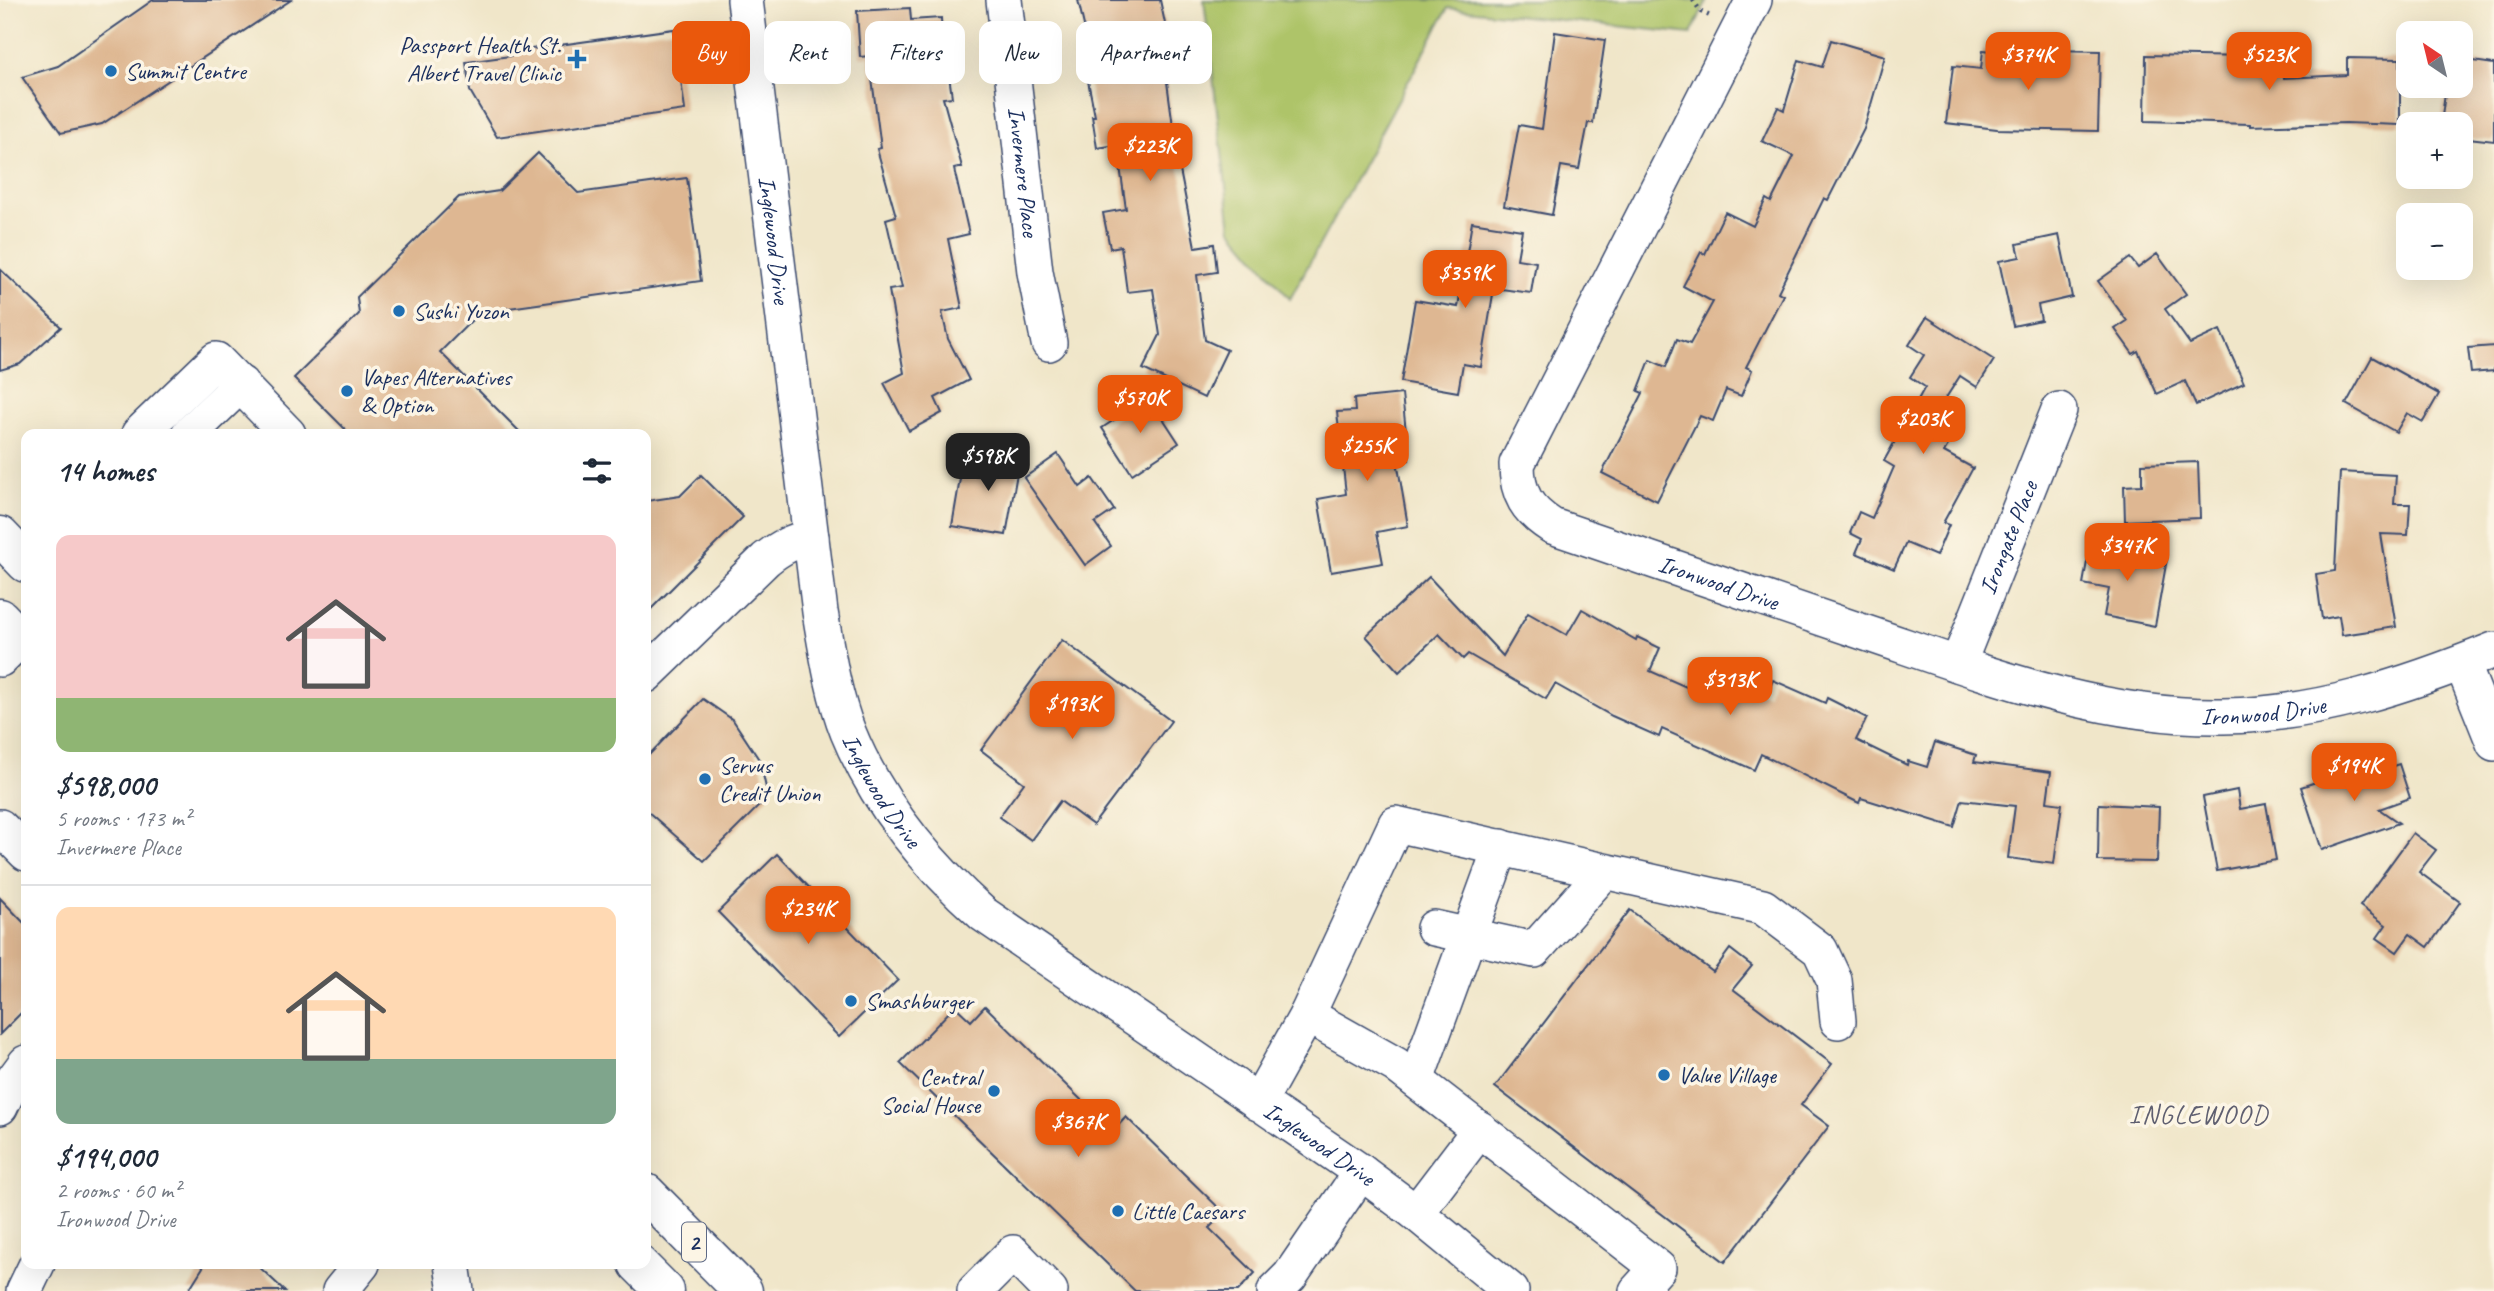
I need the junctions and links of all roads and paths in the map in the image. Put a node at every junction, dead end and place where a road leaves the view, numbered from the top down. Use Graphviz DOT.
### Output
graph roads {
  1 [pos="745,0"];
  2 [pos="1004,0"];
  3 [pos="1754,0"];
  4 [pos="1049,343"];
  5 [pos="241,384"];
  6 [pos="2059,410"];
  7 [pos="144,429"];
  8 [pos="194,429"];
  9 [pos="284,429"];
  10 [pos="811,537"];
  11 [pos="2494,650"];
  12 [pos="2462,663"];
  13 [pos="1958,664"];
  14 [pos="651,670"];
  15 [pos="2494,743"];
  16 [pos="0,827"];
  17 [pos="1501,847"];
  18 [pos="21,848"];
  19 [pos="1604,872"];
  20 [pos="1434,928"];
  21 [pos="1469,935"];
  22 [pos="1307,1016"];
  23 [pos="1838,1021"];
  24 [pos="21,1070"];
  25 [pos="1416,1080"];
  26 [pos="1258,1103"];
  27 [pos="0,1107"];
  28 [pos="1480,1129"];
  29 [pos="1361,1172"];
  30 [pos="651,1198"];
  31 [pos="1416,1213"];
  32 [pos="35,1269"];
  33 [pos="358,1269"];
  34 [pos="453,1269"];
  35 [pos="643,1269"];
  36 [pos="24,1291"];
  37 [pos="340,1291"];
  38 [pos="456,1291"];
  39 [pos="665,1291"];
  40 [pos="743,1291"];
  41 [pos="975,1291"];
  42 [pos="1050,1291"];
  43 [pos="1275,1291"];
  44 [pos="1511,1291"];
  45 [pos="1637,1291"];
  1 -- 10 [label="street, Inglewood Drive"];
  2 -- 4 [label="street, Invermere Place"];
  3 -- 13 [label="street, Ironwood Drive"];
  5 -- 7 [label="street"];
  5 -- 8 [label="street"];
  5 -- 9 [label="street"];
  6 -- 13 [label="street, Irongate Place"];
  10 -- 14 [label="street"];
  10 -- 26 [label="street, Inglewood Drive"];
  11 -- 12 [label="street, Ironwood Drive"];
  12 -- 13 [label="street, Ironwood Drive"];
  12 -- 15 [label="street"];
  16 -- 18 [label="street"];
  17 -- 19 [label="street"];
  17 -- 21 [label="street"];
  17 -- 22 [label="street"];
  19 -- 21 [label="street"];
  19 -- 23 [label="street"];
  20 -- 21 [label="street"];
  21 -- 25 [label="street"];
  22 -- 25 [label="street"];
  22 -- 26 [label="street"];
  24 -- 27 [label="street"];
  25 -- 28 [label="street"];
  26 -- 29 [label="street, Inglewood Drive"];
  28 -- 31 [label="street"];
  28 -- 45 [label="street"];
  29 -- 31 [label="street, Inglewood Drive"];
  29 -- 43 [label="street"];
  30 -- 40 [label="main road, 2"];
  31 -- 44 [label="street, Inglewood Drive"];
  32 -- 36 [label="street"];
  33 -- 37 [label="street"];
  34 -- 38 [label="street"];
  35 -- 39 [label="main road, 2"];
  41 -- 42 [label="street"];
}
